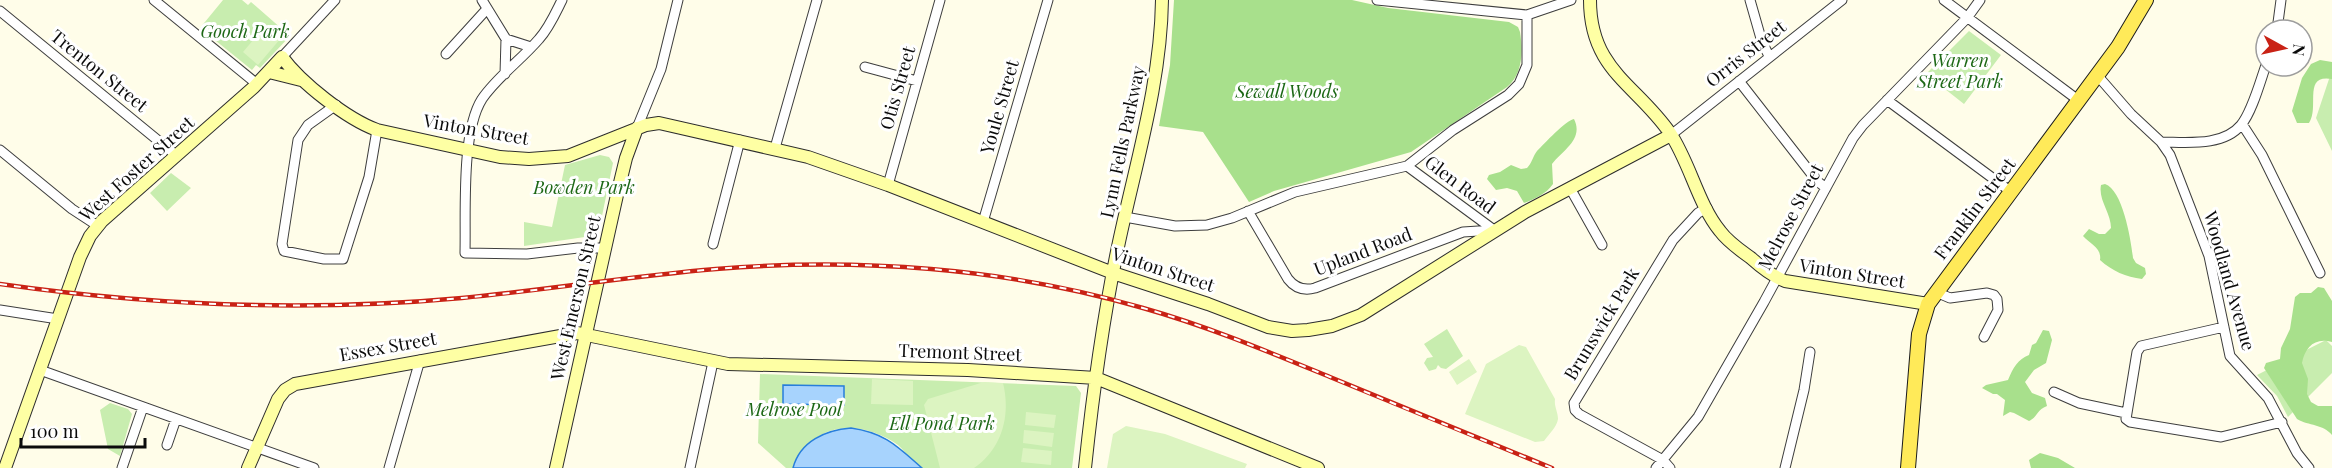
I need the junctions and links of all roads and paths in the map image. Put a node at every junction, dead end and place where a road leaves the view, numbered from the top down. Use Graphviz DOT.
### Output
graph roads {
  1 [pos="154,0"];
  2 [pos="482,0"];
  3 [pos="562,0"];
  4 [pos="678,0"];
  5 [pos="817,0"];
  6 [pos="940,0"];
  7 [pos="1048,0"];
  8 [pos="1162,0"];
  9 [pos="1377,0"];
  10 [pos="1571,0"];
  11 [pos="1590,0"];
  12 [pos="1750,0"];
  13 [pos="1842,0"];
  14 [pos="1944,0"];
  15 [pos="1980,0"];
  16 [pos="2146,0"];
  17 [pos="2281,0"];
  18 [pos="332,1"];
  19 [pos="486,10"];
  20 [pos="0,11"];
  21 [pos="1527,15"];
  22 [pos="1967,18"];
  23 [pos="2279,18"];
  24 [pos="506,39"];
  25 [pos="531,47"];
  26 [pos="446,54"];
  27 [pos="1769,56"];
  28 [pos="282,57"];
  29 [pos="865,67"];
  30 [pos="269,72"];
  31 [pos="505,74"];
  32 [pos="2097,75"];
  33 [pos="2261,78"];
  34 [pos="302,80"];
  35 [pos="918,81"];
  36 [pos="1739,81"];
  37 [pos="257,84"];
  38 [pos="1887,100"];
  39 [pos="2078,100"];
  40 [pos="336,105"];
  41 [pos="2242,124"];
  42 [pos="637,128"];
  43 [pos="377,130"];
  44 [pos="1671,135"];
  45 [pos="740,140"];
  46 [pos="2161,142"];
  47 [pos="776,148"];
  48 [pos="0,150"];
  49 [pos="468,150"];
  50 [pos="177,156"];
  51 [pos="1407,166"];
  52 [pos="888,185"];
  53 [pos="1570,188"];
  54 [pos="1826,188"];
  55 [pos="2010,191"];
  56 [pos="1707,208"];
  57 [pos="1248,211"];
  58 [pos="1125,217"];
  59 [pos="983,222"];
  60 [pos="98,226"];
  61 [pos="1494,230"];
  62 [pos="713,244"];
  63 [pos="1602,245"];
  64 [pos="600,247"];
  65 [pos="1113,273"];
  66 [pos="2320,273"];
  67 [pos="1777,278"];
  68 [pos="1936,292"];
  69 [pos="1928,304"];
  70 [pos="0,310"];
  71 [pos="58,319"];
  72 [pos="2224,327"];
  73 [pos="586,334"];
  74 [pos="1984,337"];
  75 [pos="1810,352"];
  76 [pos="420,360"];
  77 [pos="713,363"];
  78 [pos="40,370"];
  79 [pos="1096,378"];
  80 [pos="2055,392"];
  81 [pos="143,407"];
  82 [pos="2126,413"];
  83 [pos="176,419"];
  84 [pos="2282,422"];
  85 [pos="167,445"];
  86 [pos="256,448"];
  87 [pos="1663,466"];
  88 [pos="5,468"];
  89 [pos="122,468"];
  90 [pos="248,468"];
  91 [pos="314,468"];
  92 [pos="389,468"];
  93 [pos="556,468"];
  94 [pos="690,468"];
  95 [pos="1085,468"];
  96 [pos="1318,468"];
  97 [pos="1785,468"];
  98 [pos="1908,468"];
  99 [pos="2309,468"];
  1 -- 37 [label="street"];
  2 -- 19 [label="street"];
  3 -- 25 [label="street"];
  4 -- 42 [label="street, West Emerson Street"];
  5 -- 47 [label="street"];
  6 -- 35 [label="street, Otis Street"];
  7 -- 59 [label="street, Youle Street"];
  8 -- 58 [label="street, Lynn Fells Parkway"];
  9 -- 21 [label="street"];
  10 -- 21 [label="street"];
  11 -- 44 [label="street"];
  12 -- 27 [label="street"];
  13 -- 27 [label="street, Orris Street"];
  14 -- 22 [label="street"];
  15 -- 22 [label="street, Melrose Street"];
  16 -- 32 [label="main road, Franklin Street"];
  17 -- 23 [label="street"];
  18 -- 28 [label="street"];
  19 -- 24 [label="street"];
  19 -- 26 [label="street"];
  20 -- 50 [label="street, Trenton Street"];
  21 -- 51 [label="street"];
  22 -- 38 [label="street, Melrose Street"];
  22 -- 39 [label="street"];
  24 -- 25 [label="street"];
  24 -- 31 [label="street"];
  25 -- 31 [label="street"];
  27 -- 36 [label="street, Orris Street"];
  28 -- 30 [label="street, West Foster Street"];
  28 -- 34 [label="street, Vinton Street"];
  29 -- 35 [label="street"];
  30 -- 34 [label="street, Vinton Street"];
  30 -- 37 [label="street, West Foster Street"];
  31 -- 49 [label="street"];
  32 -- 39 [label="main road, Franklin Street"];
  32 -- 46 [label="street, Woodland Avenue"];
  33 -- 41 [label="street"];
  34 -- 40 [label="street, Vinton Street"];
  35 -- 52 [label="street, Otis Street"];
  36 -- 44 [label="street, Orris Street"];
  36 -- 54 [label="street"];
  37 -- 50 [label="street, West Foster Street"];
  38 -- 54 [label="street, Melrose Street"];
  38 -- 55 [label="street"];
  39 -- 55 [label="main road, Franklin Street"];
  40 -- 43 [label="street, Vinton Street"];
  40 -- 43 [label="street"];
  41 -- 46 [label="street"];
  41 -- 66 [label="street"];
  42 -- 45 [label="street, Vinton Street"];
  42 -- 49 [label="street, Vinton Street"];
  42 -- 64 [label="street, West Emerson Street"];
  43 -- 49 [label="street, Vinton Street"];
  44 -- 53 [label="street, Vinton Street"];
  44 -- 56 [label="street, Vinton Street"];
  45 -- 47 [label="street, Vinton Street"];
  45 -- 62 [label="street"];
  46 -- 72 [label="street, Woodland Avenue"];
  47 -- 52 [label="street, Vinton Street"];
  48 -- 60 [label="street"];
  49 -- 64 [label="street"];
  50 -- 60 [label="street, West Foster Street"];
  51 -- 57 [label="street"];
  51 -- 61 [label="street, Glen Road"];
  52 -- 59 [label="street, Vinton Street"];
  53 -- 61 [label="street, Vinton Street"];
  53 -- 63 [label="street"];
  54 -- 67 [label="street, Melrose Street"];
  55 -- 68 [label="main road, Franklin Street"];
  56 -- 67 [label="street, Vinton Street"];
  56 -- 87 [label="street, Brunswick Park"];
  57 -- 58 [label="street"];
  57 -- 61 [label="street, Upland Road"];
  58 -- 65 [label="street, Lynn Fells Parkway"];
  59 -- 65 [label="street, Vinton Street"];
  60 -- 71 [label="street, West Foster Street"];
  61 -- 65 [label="street, Vinton Street"];
  64 -- 73 [label="street, West Emerson Street"];
  65 -- 79 [label="street, Lynn Fells Parkway"];
  67 -- 69 [label="street, Vinton Street"];
  67 -- 87 [label="street, Melrose Street"];
  68 -- 69 [label="main road, Franklin Street"];
  68 -- 74 [label="street"];
  69 -- 98 [label="main road, Franklin Street"];
  70 -- 71 [label="street"];
  71 -- 78 [label="street, West Foster Street"];
  72 -- 82 [label="street"];
  72 -- 84 [label="street, Woodland Avenue"];
  73 -- 76 [label="street, Essex Street"];
  73 -- 77 [label="street, Tremont Street"];
  73 -- 93 [label="street, West Emerson Street"];
  75 -- 97 [label="street"];
  76 -- 86 [label="street, Essex Street"];
  76 -- 92 [label="street"];
  77 -- 79 [label="street, Tremont Street"];
  77 -- 94 [label="street"];
  78 -- 81 [label="street"];
  78 -- 88 [label="street, West Foster Street"];
  79 -- 95 [label="street, Lynn Fells Parkway"];
  79 -- 96 [label="street, Tremont Street"];
  80 -- 82 [label="street"];
  81 -- 83 [label="street"];
  81 -- 89 [label="street"];
  82 -- 84 [label="street"];
  83 -- 85 [label="street"];
  83 -- 86 [label="street"];
  84 -- 99 [label="street, Woodland Avenue"];
  86 -- 90 [label="street, Essex Street"];
  86 -- 91 [label="street"];
}
